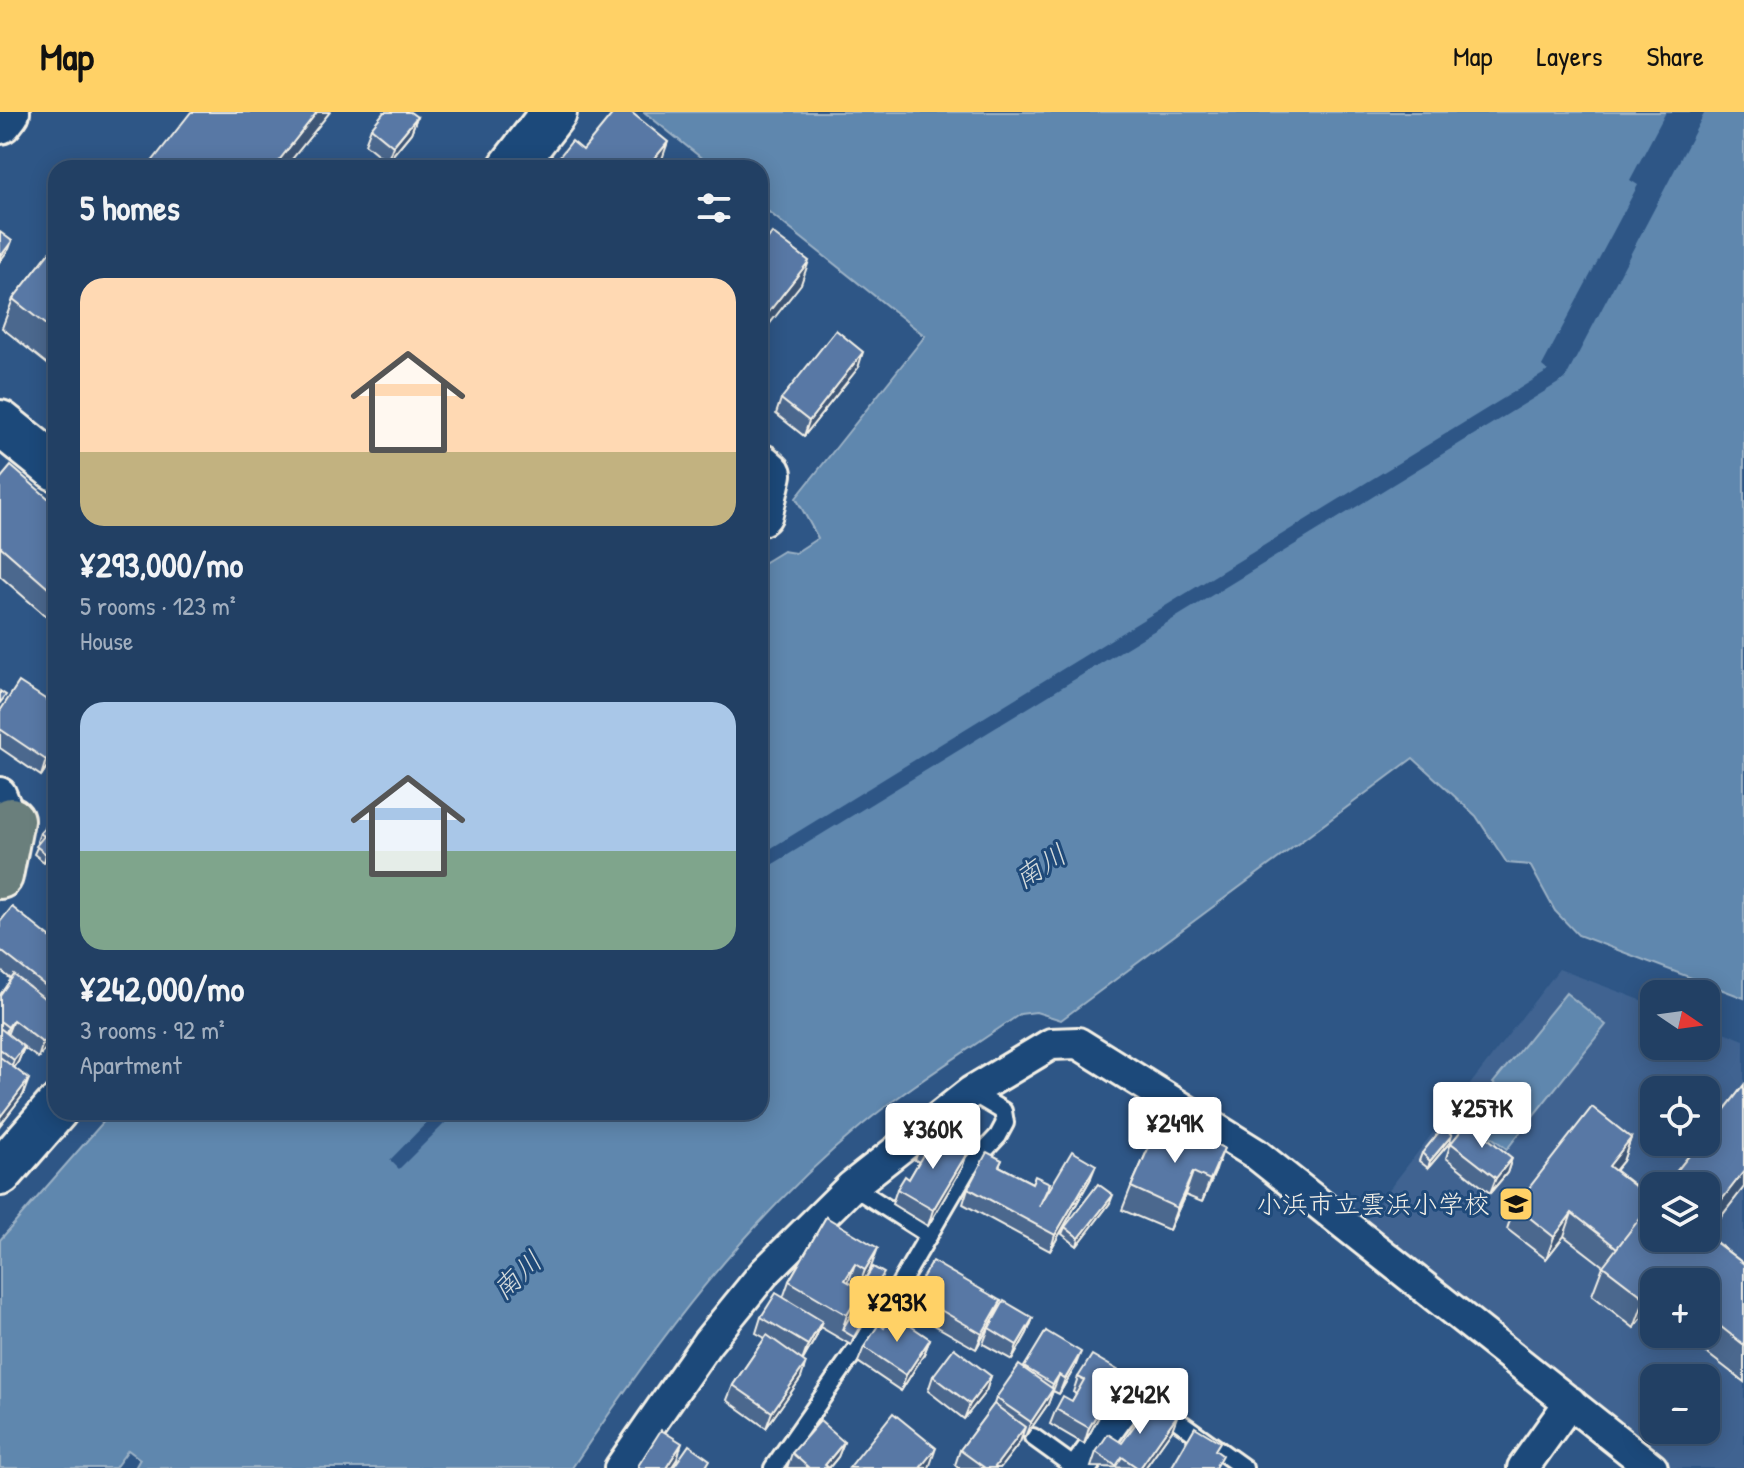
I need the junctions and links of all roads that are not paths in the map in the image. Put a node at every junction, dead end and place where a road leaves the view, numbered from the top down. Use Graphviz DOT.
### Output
graph roads {
  1 [pos="7,112"];
  2 [pos="554,112"];
  3 [pos="0,121"];
  4 [pos="517,160"];
  5 [pos="0,423"];
  6 [pos="48,462"];
  7 [pos="6,806"];
  8 [pos="0,876"];
  9 [pos="971,1092"];
  10 [pos="48,1118"];
  11 [pos="0,1173"];
  12 [pos="852,1186"];
  13 [pos="929,1235"];
  14 [pos="1129,1386"];
  15 [pos="1570,1402"];
  16 [pos="1033,1437"];
  17 [pos="1069,1466"];
  18 [pos="620,1468"];
  19 [pos="773,1468"];
  20 [pos="1244,1468"];
  21 [pos="1523,1468"];
  22 [pos="1652,1468"];
  1 -- 3 [label="street"];
  2 -- 4 [label="street"];
  5 -- 6 [label="street"];
  7 -- 8 [label="main road"];
  9 -- 12 [label="street"];
  9 -- 13 [label="lane"];
  9 -- 15 [label="street"];
  10 -- 11 [label="street"];
  12 -- 13 [label="lane"];
  12 -- 18 [label="street"];
  13 -- 19 [label="lane"];
  14 -- 17 [label="street"];
  14 -- 20 [label="lane"];
  15 -- 21 [label="street"];
  15 -- 22 [label="street"];
  16 -- 17 [label="lane"];
}
